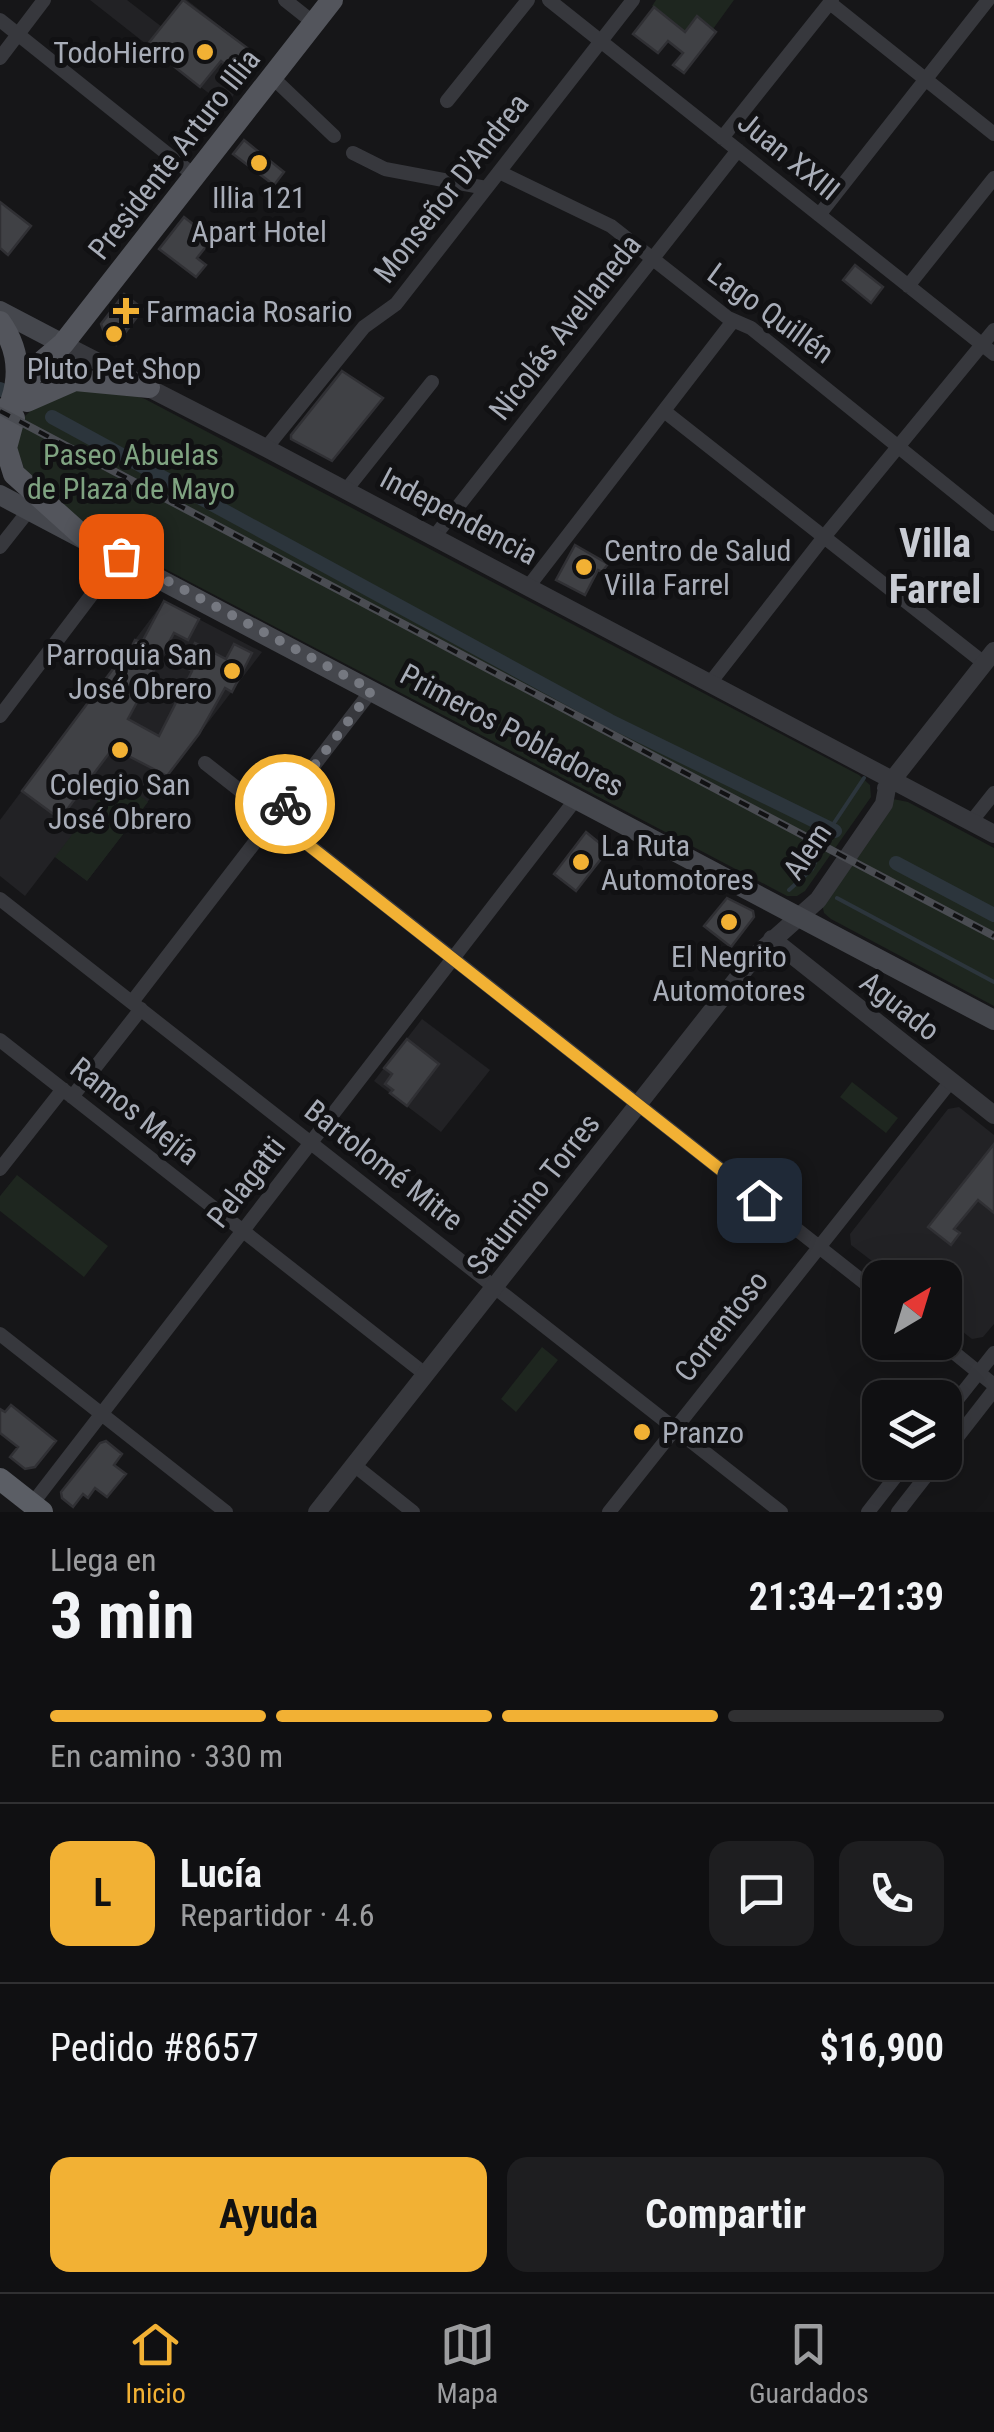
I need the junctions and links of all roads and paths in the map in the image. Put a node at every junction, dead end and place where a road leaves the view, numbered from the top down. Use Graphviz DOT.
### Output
graph roads {
  1 [pos="44,0"];
  2 [pos="284,0"];
  3 [pos="332,0"];
  4 [pos="528,0"];
  5 [pos="549,0"];
  6 [pos="633,0"];
  7 [pos="988,0"];
  8 [pos="831,2"];
  9 [pos="0,20"];
  10 [pos="314,23"];
  11 [pos="18,34"];
  12 [pos="601,42"];
  13 [pos="0,58"];
  14 [pos="272,77"];
  15 [pos="926,79"];
  16 [pos="447,101"];
  17 [pos="994,134"];
  18 [pos="334,136"];
  19 [pos="722,138"];
  20 [pos="738,150"];
  21 [pos="353,153"];
  22 [pos="499,172"];
  23 [pos="195,176"];
  24 [pos="994,178"];
  25 [pos="486,188"];
  26 [pos="818,215"];
  27 [pos="653,258"];
  28 [pos="908,286"];
  29 [pos="0,311"];
  30 [pos="733,321"];
  31 [pos="0,322"];
  32 [pos="994,330"];
  33 [pos="63,344"];
  34 [pos="988,350"];
  35 [pos="432,382"];
  36 [pos="149,388"];
  37 [pos="664,411"];
  38 [pos="11,414"];
  39 [pos="898,446"];
  40 [pos="266,448"];
  41 [pos="346,490"];
  42 [pos="0,495"];
  43 [pos="30,509"];
  44 [pos="994,524"];
  45 [pos="84,537"];
  46 [pos="434,537"];
  47 [pos="824,537"];
  48 [pos="0,547"];
  49 [pos="121,556"];
  50 [pos="528,587"];
  51 [pos="989,657"];
  52 [pos="710,683"];
  53 [pos="372,690"];
  54 [pos="0,716"];
  55 [pos="205,763"];
  56 [pos="889,783"];
  57 [pos="994,793"];
  58 [pos="576,799"];
  59 [pos="274,818"];
  60 [pos="971,822"];
  61 [pos="994,834"];
  62 [pos="0,898"];
  63 [pos="798,916"];
  64 [pos="772,940"];
  65 [pos="453,959"];
  66 [pos="137,1006"];
  67 [pos="994,1020"];
  68 [pos="0,1040"];
  69 [pos="951,1081"];
  70 [pos="68,1093"];
  71 [pos="638,1104"];
  72 [pos="994,1115"];
  73 [pos="311,1142"];
  74 [pos="0,1169"];
  75 [pos="243,1231"];
  76 [pos="819,1247"];
  77 [pos="862,1281"];
  78 [pos="494,1287"];
  79 [pos="0,1334"];
  80 [pos="994,1353"];
  81 [pos="962,1359"];
  82 [pos="978,1372"];
  83 [pos="425,1374"];
  84 [pos="994,1388"];
  85 [pos="962,1393"];
  86 [pos="102,1414"];
  87 [pos="675,1428"];
  88 [pos="962,1430"];
  89 [pos="354,1465"];
  90 [pos="0,1478"];
  91 [pos="894,1480"];
  92 [pos="923,1480"];
  93 [pos="37,1508"];
  94 [pos="226,1512"];
  95 [pos="317,1512"];
  96 [pos="413,1512"];
  97 [pos="609,1512"];
  98 [pos="781,1512"];
  99 [pos="868,1512"];
  100 [pos="898,1512"];
  1 -- 11 [label="street"];
  2 -- 10 [label="street"];
  3 -- 10 [label="main road, Presidente Arturo Illia"];
  4 -- 16 [label="street"];
  5 -- 12 [label="street, Juan XXIII"];
  6 -- 12 [label="street, Monseñor D'Andrea"];
  7 -- 15 [label="street"];
  8 -- 15 [label="street"];
  8 -- 19 [label="street"];
  9 -- 11 [label="street"];
  10 -- 14 [label="main road, Presidente Arturo Illia"];
  11 -- 13 [label="street"];
  11 -- 23 [label="street"];
  12 -- 19 [label="street, Juan XXIII"];
  12 -- 22 [label="street, Monseñor D'Andrea"];
  14 -- 18 [label="street"];
  14 -- 23 [label="main road, Presidente Arturo Illia"];
  15 -- 17 [label="street"];
  15 -- 26 [label="street"];
  19 -- 20 [label="street, Juan XXIII"];
  20 -- 26 [label="street, Juan XXIII"];
  20 -- 27 [label="street, Nicolás Avellaneda"];
  21 -- 25 [label="street"];
  22 -- 25 [label="street, Monseñor D'Andrea"];
  22 -- 27 [label="street, Lago Quillén"];
  23 -- 33 [label="main road, Presidente Arturo Illia"];
  24 -- 28 [label="street"];
  25 -- 40 [label="street, Monseñor D'Andrea"];
  26 -- 28 [label="street, Juan XXIII"];
  27 -- 30 [label="street, Lago Quillén"];
  27 -- 46 [label="street, Nicolás Avellaneda"];
  28 -- 34 [label="street, Juan XXIII"];
  29 -- 33 [label="main road, Independencia"];
  30 -- 37 [label="street"];
  30 -- 39 [label="street, Lago Quillén"];
  31 -- 38 [label="main road"];
  32 -- 34 [label="street"];
  33 -- 36 [label="street, Independencia"];
  33 -- 38 [label="main road, Presidente Arturo Illia"];
  34 -- 39 [label="street"];
  35 -- 41 [label="street"];
  36 -- 38 [label="main road"];
  36 -- 40 [label="street, Independencia"];
  37 -- 47 [label="street"];
  37 -- 50 [label="street"];
  38 -- 45 [label="main road"];
  39 -- 44 [label="street, Lago Quillén"];
  39 -- 47 [label="street"];
  40 -- 41 [label="street, Independencia"];
  41 -- 46 [label="street, Independencia"];
  42 -- 43 [label="main road, Primeros Pobladores"];
  43 -- 45 [label="main road, Primeros Pobladores"];
  43 -- 48 [label="street"];
  45 -- 49 [label="main road, Primeros Pobladores"];
  46 -- 50 [label="street, Independencia"];
  47 -- 51 [label="street"];
  47 -- 52 [label="street"];
  49 -- 53 [label="main road, Primeros Pobladores"];
  49 -- 54 [label="street"];
  50 -- 52 [label="street, Independencia"];
  51 -- 56 [label="street, Alem"];
  52 -- 56 [label="street, Independencia"];
  53 -- 58 [label="main road, Primeros Pobladores"];
  53 -- 59 [label="street"];
  55 -- 59 [label="street"];
  56 -- 60 [label="street, Independencia"];
  56 -- 63 [label="street, Alem"];
  57 -- 60 [label="street"];
  58 -- 63 [label="main road, Primeros Pobladores"];
  58 -- 65 [label="street, Pelagatti"];
  59 -- 65 [label="street"];
  59 -- 66 [label="street"];
  60 -- 61 [label="street, Independencia"];
  62 -- 66 [label="street, Bartolomé Mitre"];
  63 -- 64 [label="street, Saturnino Torres"];
  63 -- 67 [label="main road, Primeros Pobladores"];
  64 -- 69 [label="street, Aguado"];
  64 -- 71 [label="street, Saturnino Torres"];
  65 -- 71 [label="street"];
  65 -- 73 [label="street, Pelagatti"];
  66 -- 70 [label="street"];
  66 -- 73 [label="street, Bartolomé Mitre"];
  68 -- 70 [label="street, Ramos Mejía"];
  69 -- 72 [label="street, Aguado"];
  69 -- 76 [label="street, Correntoso"];
  70 -- 74 [label="street"];
  70 -- 75 [label="street, Ramos Mejía"];
  71 -- 76 [label="street"];
  71 -- 78 [label="street, Saturnino Torres"];
  73 -- 75 [label="street, Pelagatti"];
  73 -- 78 [label="street, Bartolomé Mitre"];
  75 -- 83 [label="street, Ramos Mejía"];
  75 -- 86 [label="street, Pelagatti"];
  76 -- 77 [label="street"];
  76 -- 87 [label="street, Correntoso"];
  78 -- 83 [label="street, Saturnino Torres"];
  78 -- 87 [label="street, Bartolomé Mitre"];
  79 -- 86 [label="street"];
  80 -- 82 [label="street"];
  81 -- 82 [label="street"];
  82 -- 84 [label="street"];
  82 -- 85 [label="street"];
  83 -- 89 [label="street, Saturnino Torres"];
  84 -- 88 [label="street"];
  86 -- 93 [label="street, Pelagatti"];
  86 -- 94 [label="street"];
  87 -- 97 [label="street, Correntoso"];
  87 -- 98 [label="street, Bartolomé Mitre"];
  89 -- 95 [label="street, Saturnino Torres"];
  89 -- 96 [label="street"];
  90 -- 93 [label="highway"];
  91 -- 99 [label="street"];
  92 -- 100 [label="street"];
}
